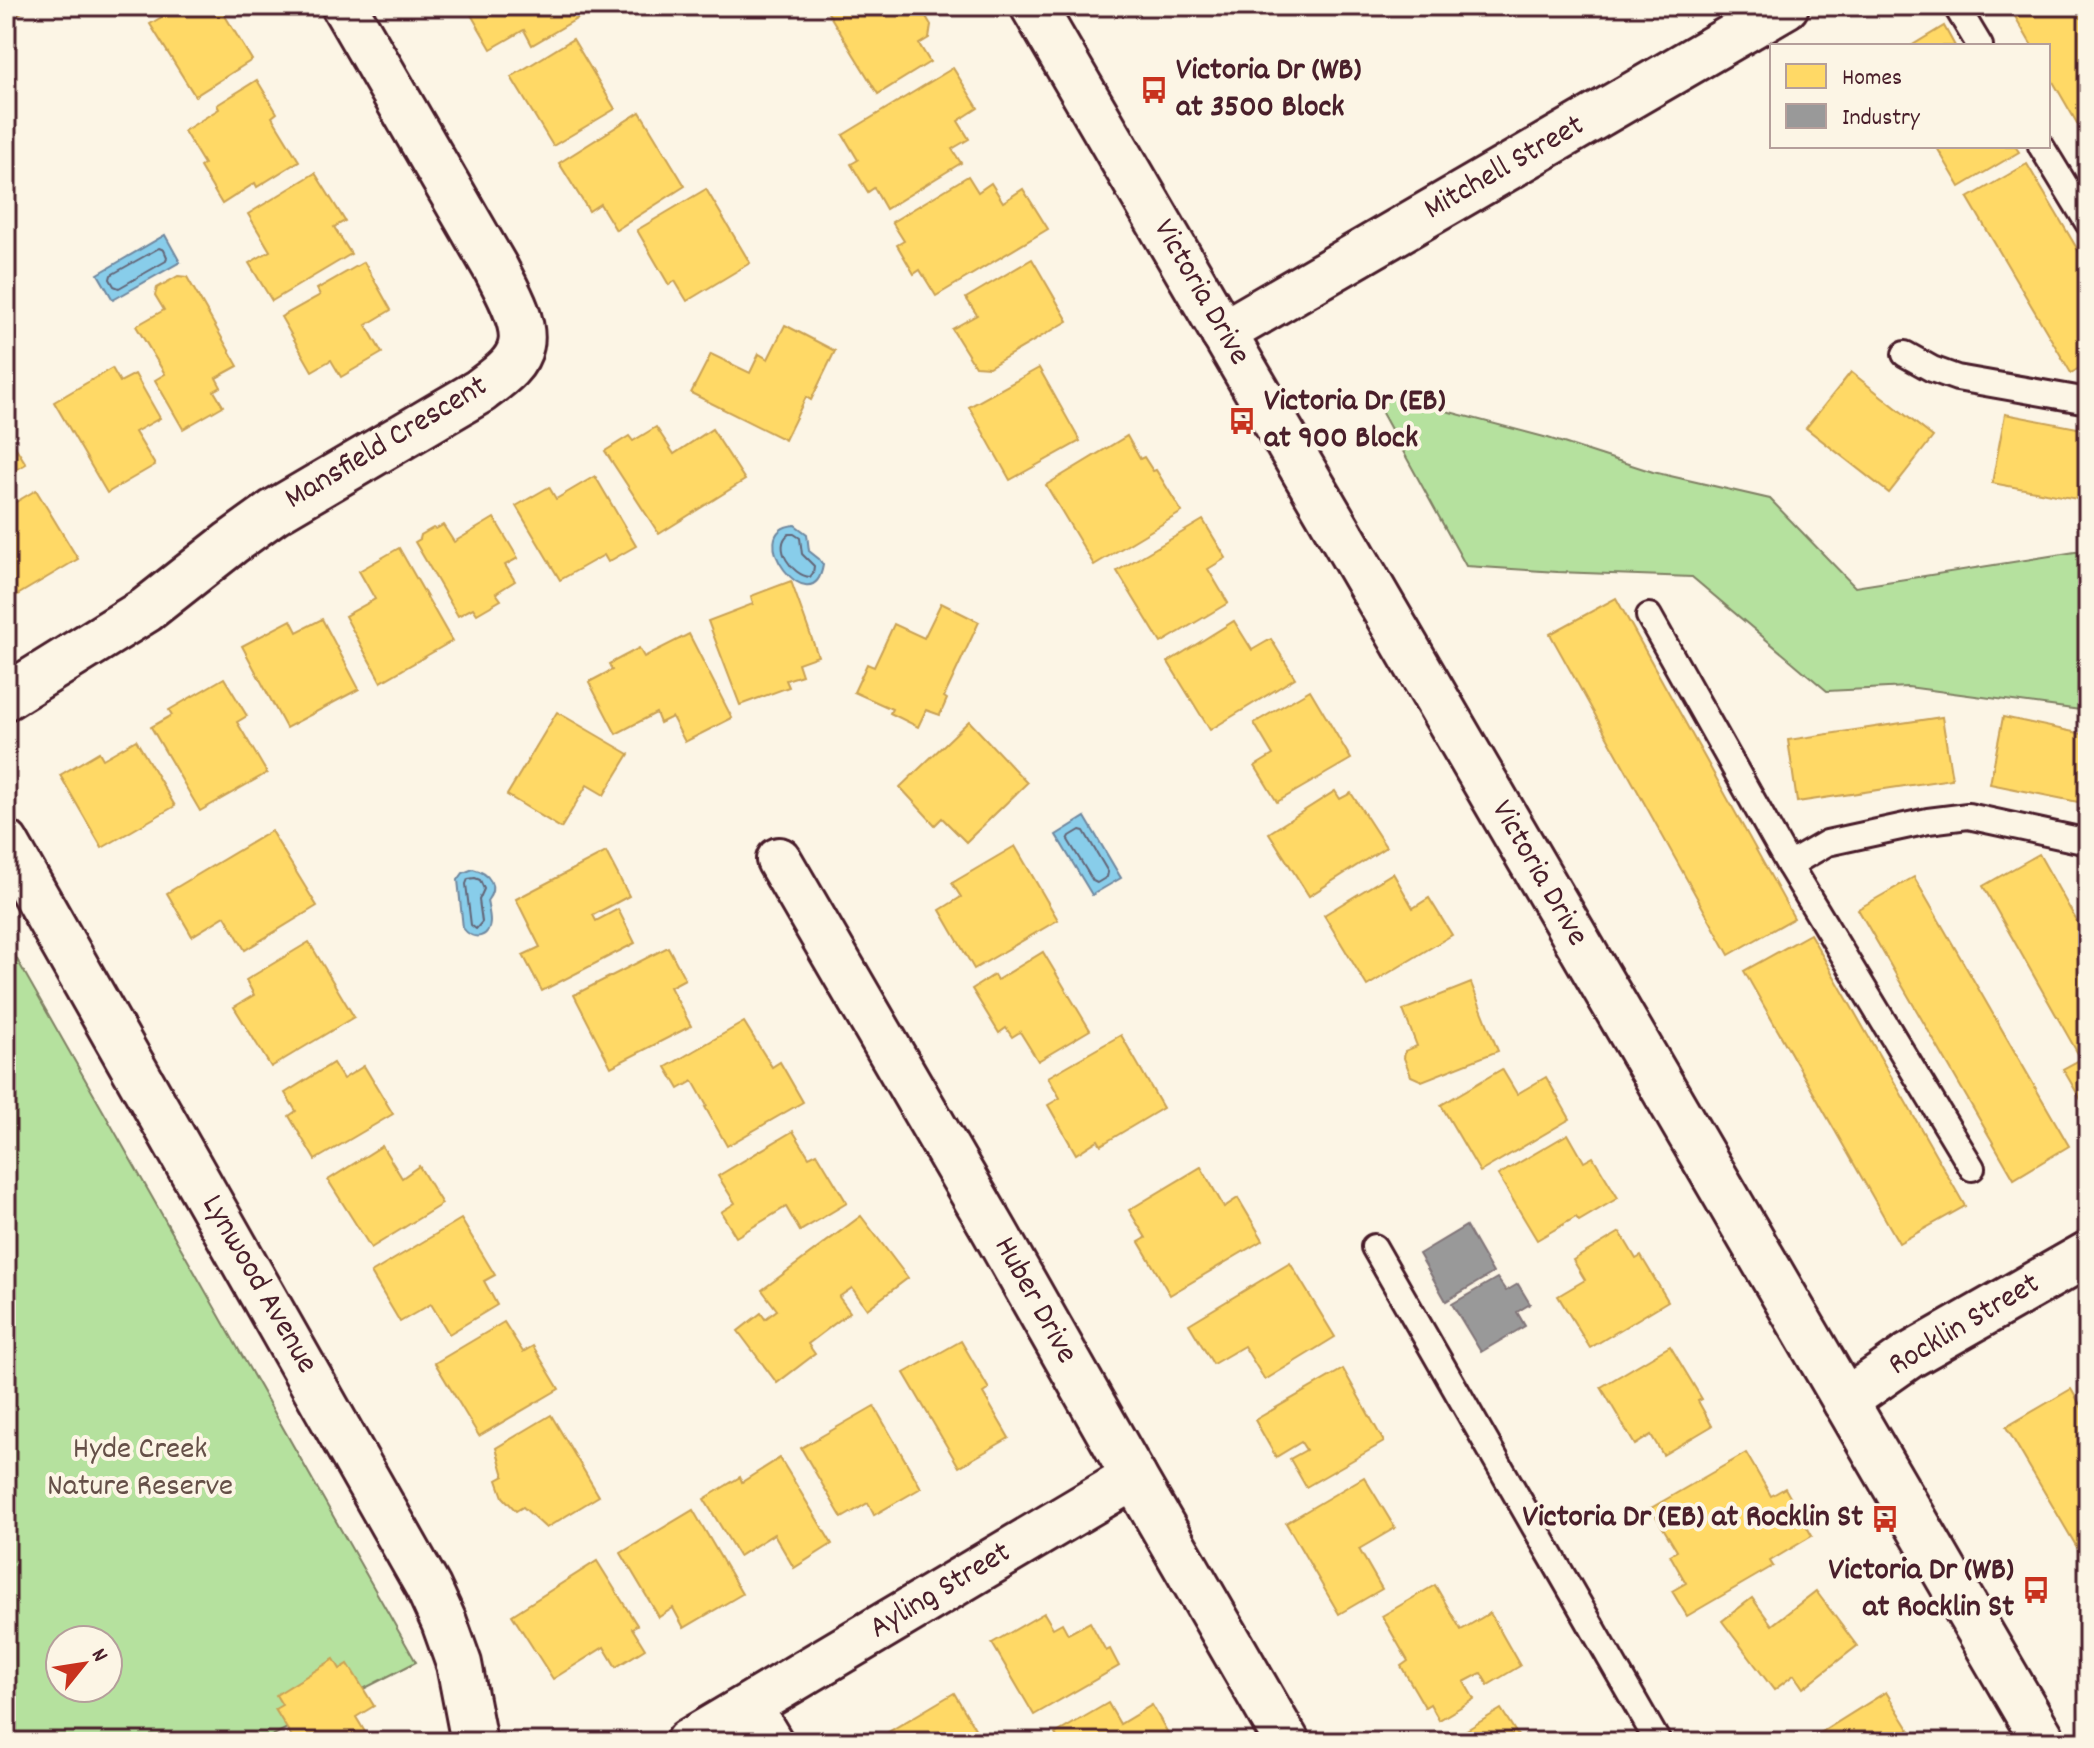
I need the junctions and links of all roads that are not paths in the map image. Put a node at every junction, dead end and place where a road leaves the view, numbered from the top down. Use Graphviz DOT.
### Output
graph roads {
  1 [pos="344,6"];
  2 [pos="1033,6"];
  3 [pos="1786,6"];
  4 [pos="1956,6"];
  5 [pos="1979,44"];
  6 [pos="2042,148"];
  7 [pos="2088,223"];
  8 [pos="1223,333"];
  9 [pos="1905,354"];
  10 [pos="2088,401"];
  11 [pos="1649,616"];
  12 [pos="6,697"];
  13 [pos="2088,842"];
  14 [pos="6,843"];
  15 [pos="779,860"];
  16 [pos="1789,865"];
  17 [pos="1972,1168"];
  18 [pos="1374,1247"];
  19 [pos="2088,1254"];
  20 [pos="1845,1401"];
  21 [pos="1134,1477"];
  22 [pos="759,1725"];
  23 [pos="474,1742"];
  24 [pos="688,1742"];
  25 [pos="1287,1742"];
  26 [pos="1658,1742"];
  27 [pos="2044,1742"];
  1 -- 12 [label="street, Mansfield Crescent"];
  2 -- 8 [label="street, Victoria Drive"];
  3 -- 8 [label="street, Mitchell Street"];
  4 -- 5 [label="lane"];
  6 -- 7 [label="lane"];
  8 -- 20 [label="street, Victoria Drive"];
  9 -- 10 [label="lane"];
  11 -- 16 [label="lane"];
  13 -- 16 [label="lane"];
  14 -- 23 [label="street, Lynwood Avenue"];
  15 -- 21 [label="street, Huber Drive"];
  16 -- 17 [label="lane"];
  18 -- 26 [label="lane"];
  19 -- 20 [label="street, Rocklin Street"];
  20 -- 27 [label="street, Victoria Drive"];
  21 -- 22 [label="street, Ayling Street"];
  21 -- 25 [label="street, Huber Drive"];
  22 -- 24 [label="street, Ayling Street"];
}
